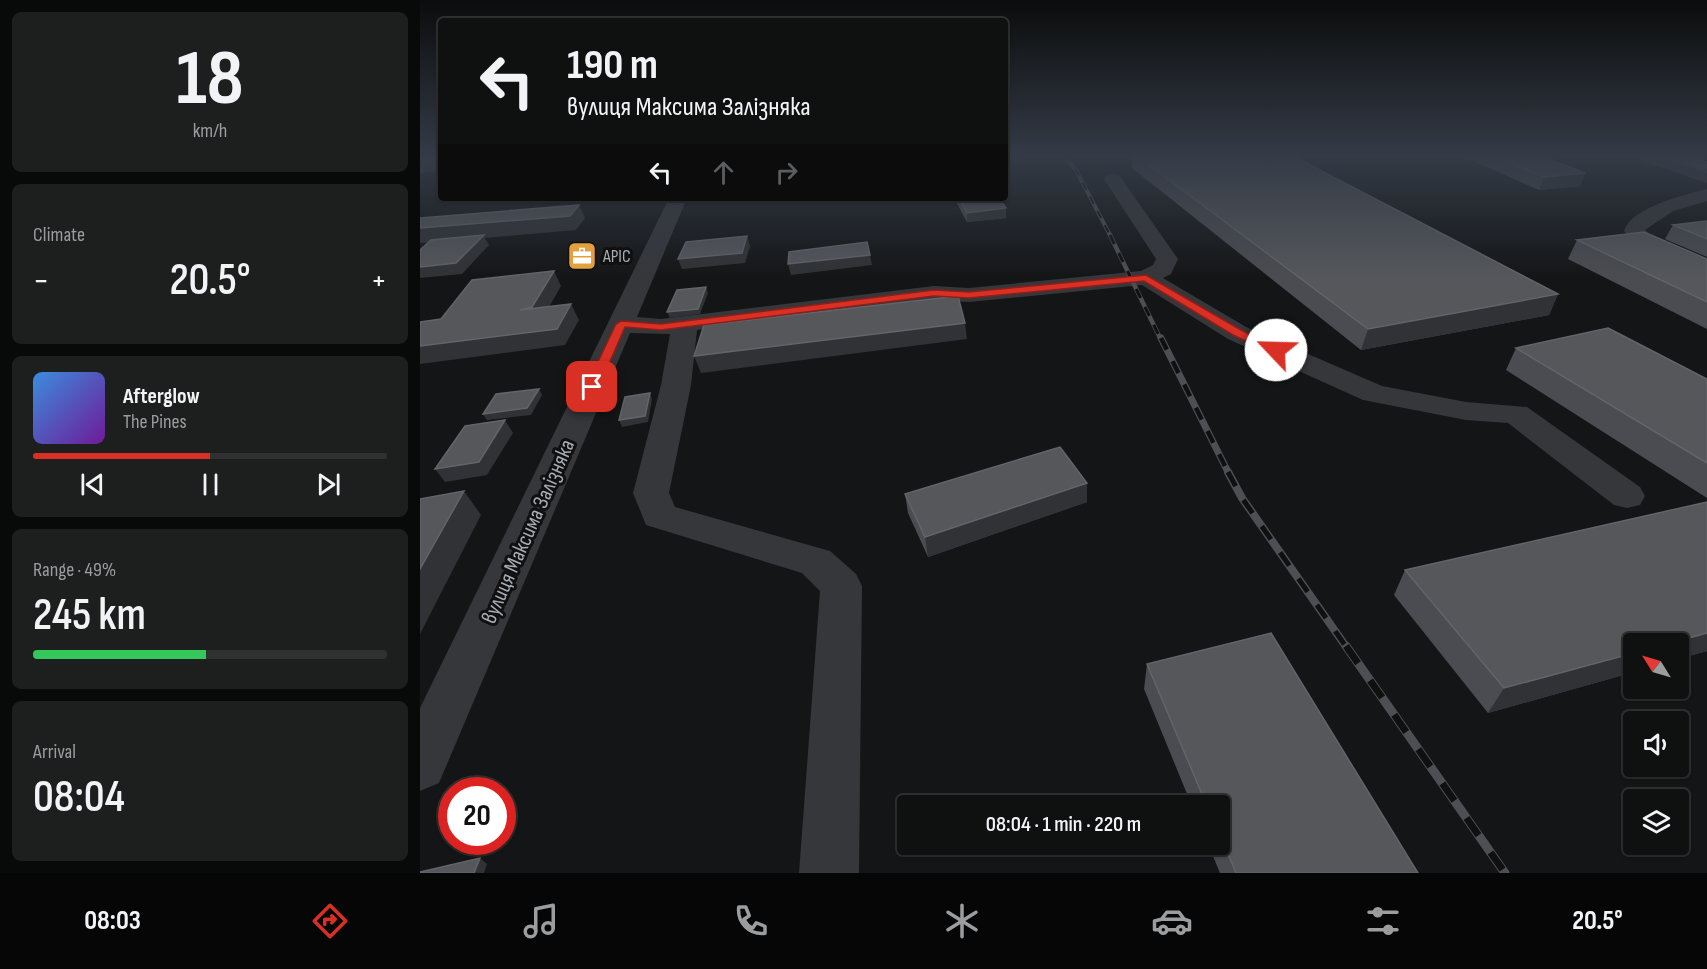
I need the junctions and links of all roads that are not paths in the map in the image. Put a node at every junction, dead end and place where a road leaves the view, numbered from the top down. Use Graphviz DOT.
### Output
graph roads {
  1 [pos="1125,197"];
  2 [pos="1701,197"];
  3 [pos="677,201"];
  4 [pos="1666,207"];
  5 [pos="1697,219"];
  6 [pos="1707,269"];
  7 [pos="1146,278"];
  8 [pos="621,324"];
  9 [pos="685,324"];
  10 [pos="1627,496"];
  11 [pos="420,765"];
  12 [pos="829,873"];
  1 -- 7 [label="street"];
  2 -- 4 [label="street"];
  3 -- 8 [label="street, вулиця Максима Залізняка"];
  4 -- 5 [label="street"];
  4 -- 6 [label="street"];
  7 -- 9 [label="street"];
  7 -- 10 [label="street"];
  8 -- 9 [label="street"];
  8 -- 11 [label="street, вулиця Максима Залізняка"];
  9 -- 12 [label="street"];
}
